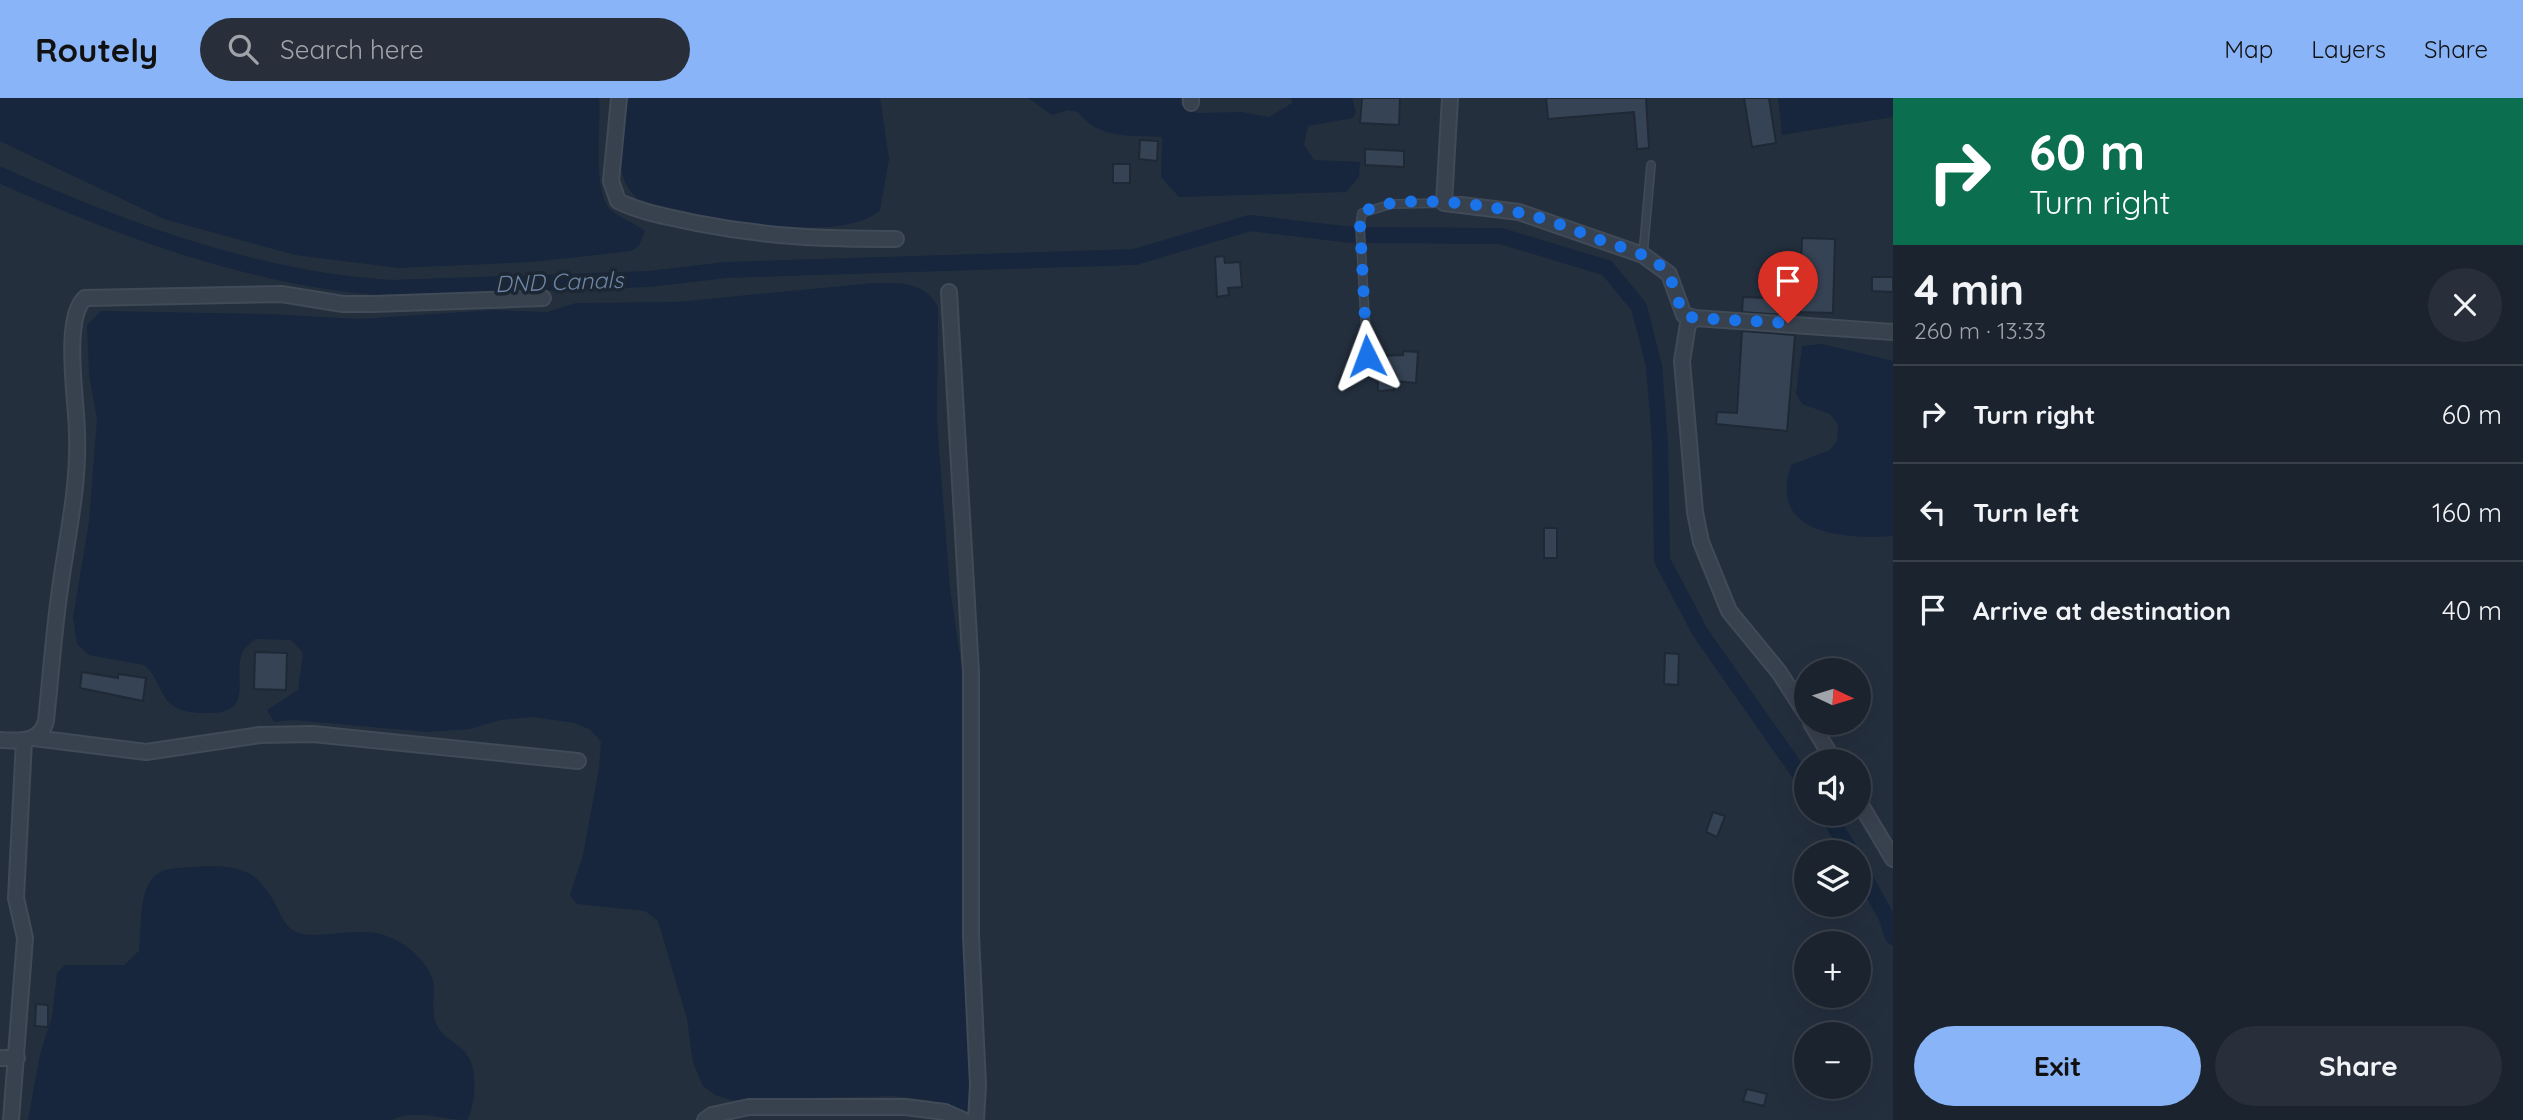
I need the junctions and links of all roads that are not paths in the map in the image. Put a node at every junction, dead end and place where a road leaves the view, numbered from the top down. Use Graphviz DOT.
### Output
graph roads {
  1 [pos="618,98"];
  2 [pos="1450,98"];
  3 [pos="1651,165"];
  4 [pos="1444,203"];
  5 [pos="896,239"];
  6 [pos="1643,255"];
  7 [pos="949,292"];
  8 [pos="543,298"];
  9 [pos="1695,318"];
  10 [pos="1893,332"];
  11 [pos="1367,356"];
  12 [pos="1794,695"];
  13 [pos="29,739"];
  14 [pos="0,740"];
  15 [pos="578,761"];
  16 [pos="1871,818"];
  17 [pos="1889,843"];
  18 [pos="1893,859"];
  19 [pos="0,1058"];
  20 [pos="17,1058"];
  21 [pos="11,1120"];
  22 [pos="705,1120"];
  23 [pos="963,1120"];
  24 [pos="976,1120"];
  1 -- 5 [label="street"];
  2 -- 4 [label="street"];
  3 -- 6 [label="lane"];
  4 -- 6 [label="street"];
  4 -- 11 [label="lane"];
  6 -- 9 [label="street"];
  7 -- 24 [label="street"];
  8 -- 13 [label="street"];
  9 -- 10 [label="street"];
  9 -- 12 [label="street"];
  13 -- 14 [label="street"];
  13 -- 15 [label="street"];
  13 -- 20 [label="street"];
  16 -- 17 [label="street"];
  17 -- 18 [label="street"];
  19 -- 20 [label="street"];
  20 -- 21 [label="street"];
  22 -- 23 [label="street"];
}
